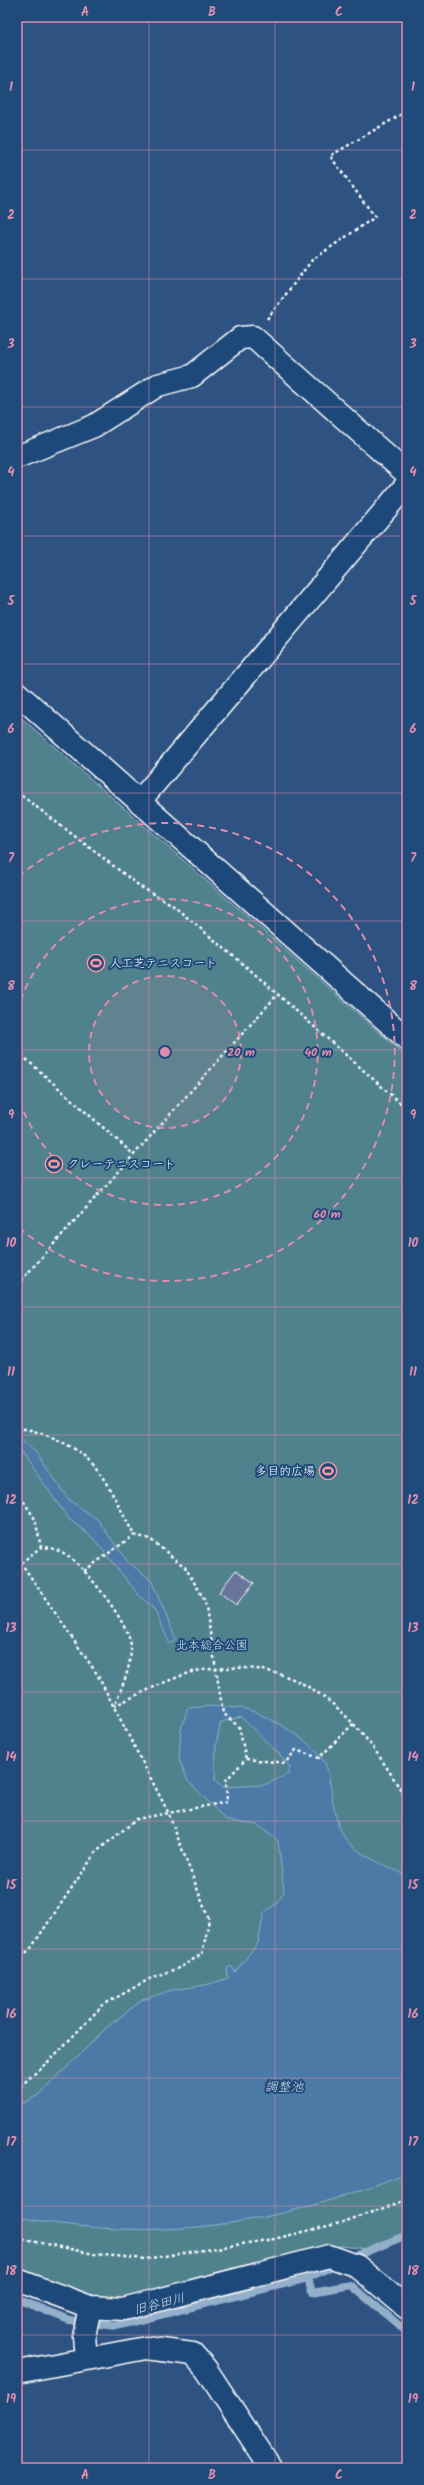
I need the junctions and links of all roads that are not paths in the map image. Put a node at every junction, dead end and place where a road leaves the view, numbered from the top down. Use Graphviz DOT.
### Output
graph roads {
  1 [pos="17,457"];
  2 [pos="407,474"];
  3 [pos="407,484"];
  4 [pos="17,693"];
  5 [pos="140,802"];
  6 [pos="407,1039"];
  7 [pos="17,2280"];
  8 [pos="407,2308"];
  9 [pos="89,2311"];
  10 [pos="86,2358"];
  11 [pos="17,2372"];
  12 [pos="271,2468"];
  1 -- 2 [label="street"];
  3 -- 5 [label="street"];
  4 -- 5 [label="street"];
  5 -- 6 [label="street"];
  7 -- 9 [label="street"];
  8 -- 9 [label="street"];
  9 -- 10 [label="street"];
  10 -- 11 [label="street"];
  10 -- 12 [label="street"];
}
